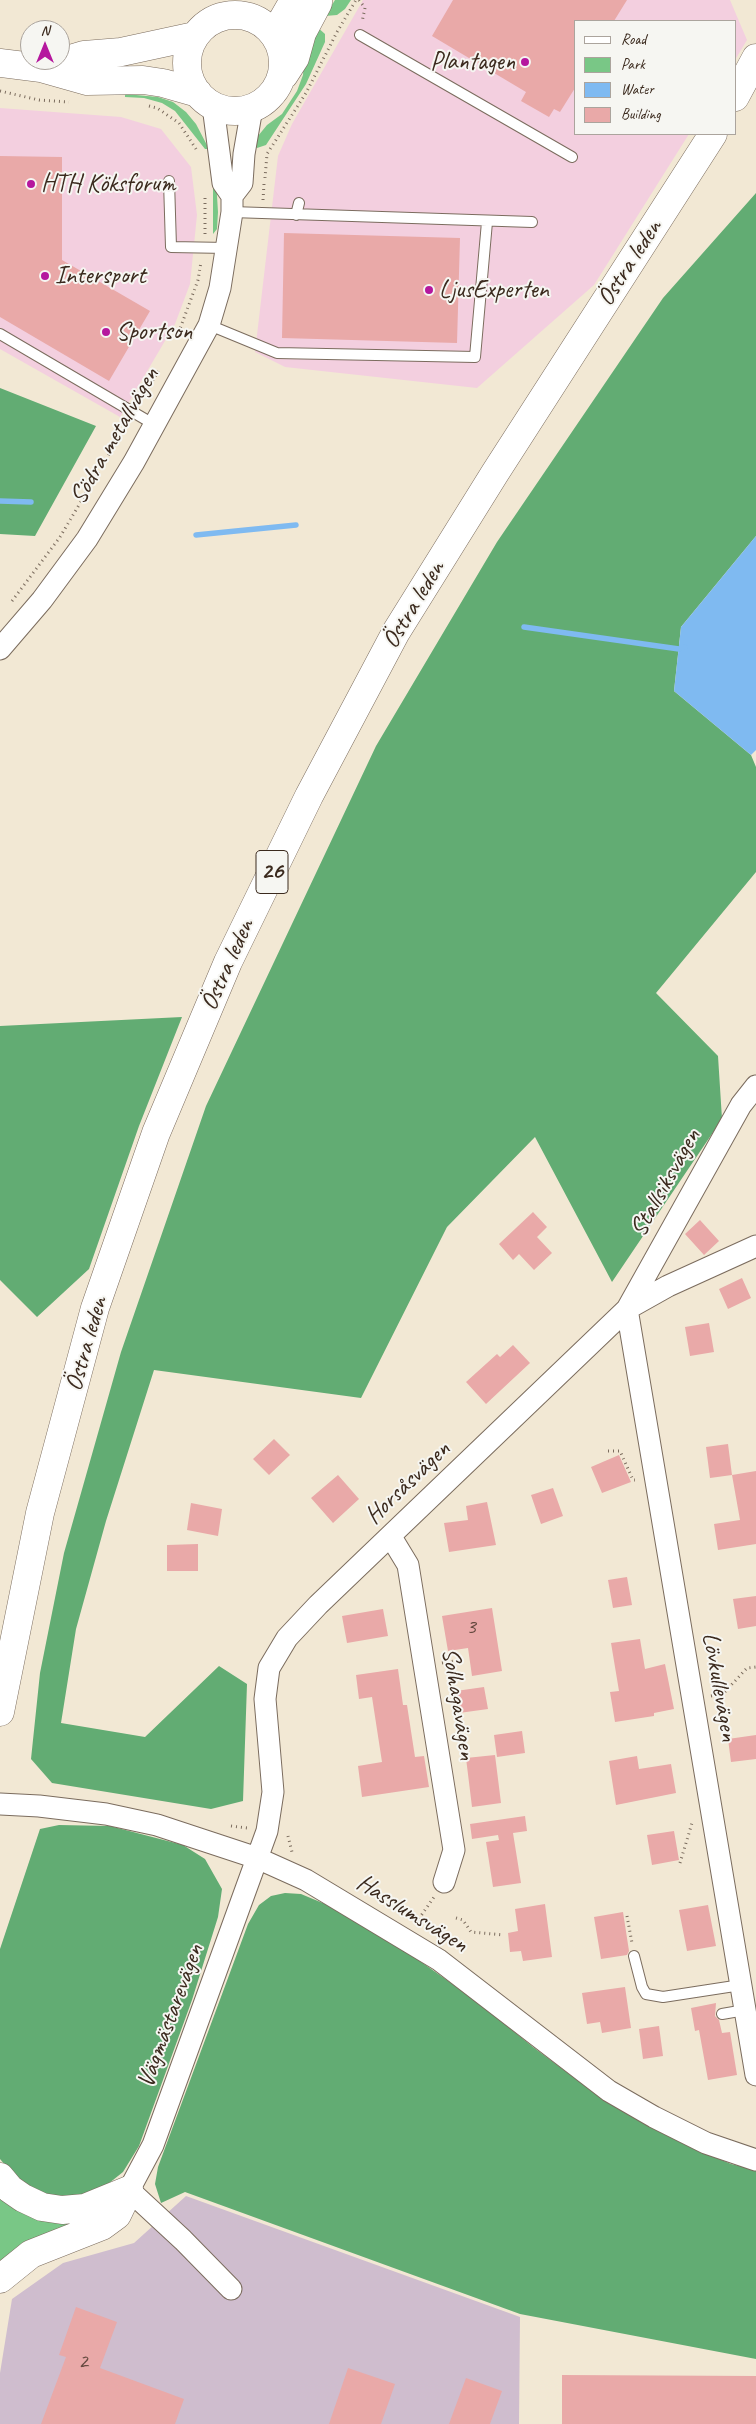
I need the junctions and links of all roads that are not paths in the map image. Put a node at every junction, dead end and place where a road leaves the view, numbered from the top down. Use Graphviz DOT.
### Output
graph roads {
  1 [pos="270,0"];
  2 [pos="294,0"];
  3 [pos="318,0"];
  4 [pos="242,8"];
  5 [pos="202,29"];
  6 [pos="360,35"];
  7 [pos="279,42"];
  8 [pos="756,58"];
  9 [pos="70,59"];
  10 [pos="0,64"];
  11 [pos="20,66"];
  12 [pos="48,70"];
  13 [pos="756,71"];
  14 [pos="280,81"];
  15 [pos="736,95"];
  16 [pos="205,99"];
  17 [pos="736,101"];
  18 [pos="252,108"];
  19 [pos="712,135"];
  20 [pos="572,158"];
  21 [pos="169,181"];
  22 [pos="299,203"];
  23 [pos="232,204"];
  24 [pos="296,215"];
  25 [pos="487,222"];
  26 [pos="532,222"];
  27 [pos="227,248"];
  28 [pos="209,325"];
  29 [pos="0,334"];
  30 [pos="155,426"];
  31 [pos="0,649"];
  32 [pos="756,1086"];
  33 [pos="756,1246"];
  34 [pos="627,1309"];
  35 [pos="391,1537"];
  36 [pos="0,1712"];
  37 [pos="0,1804"];
  38 [pos="257,1858"];
  39 [pos="444,1882"];
  40 [pos="634,1956"];
  41 [pos="741,1984"];
  42 [pos="745,2010"];
  43 [pos="722,2014"];
  44 [pos="754,2049"];
  45 [pos="756,2075"];
  46 [pos="756,2160"];
  47 [pos="0,2177"];
  48 [pos="129,2190"];
  49 [pos="0,2279"];
  50 [pos="231,2289"];
  1 -- 4 [label="main road"];
  2 -- 7 [label="main road"];
  3 -- 14 [label="main road"];
  4 -- 5 [label="main road"];
  4 -- 7 [label="main road"];
  5 -- 9 [label="main road"];
  5 -- 16 [label="main road"];
  6 -- 20 [label="lane"];
  7 -- 14 [label="main road"];
  8 -- 15 [label="main road"];
  10 -- 11 [label="main road"];
  12 -- 16 [label="main road"];
  13 -- 17 [label="main road"];
  14 -- 18 [label="main road"];
  16 -- 18 [label="main road"];
  16 -- 23 [label="street"];
  18 -- 23 [label="street, Södra metallvägen"];
  19 -- 36 [label="main road, Östra leden / 26"];
  21 -- 27 [label="lane"];
  22 -- 24 [label="lane"];
  23 -- 24 [label="lane"];
  23 -- 27 [label="street, Södra metallvägen"];
  24 -- 25 [label="lane"];
  25 -- 26 [label="lane"];
  25 -- 28 [label="lane"];
  27 -- 28 [label="street, Södra metallvägen"];
  28 -- 30 [label="street, Södra metallvägen"];
  29 -- 30 [label="lane"];
  30 -- 31 [label="street, Södra metallvägen"];
  32 -- 34 [label="street, Stallsiksvägen"];
  33 -- 34 [label="street, Horsåsvägen"];
  34 -- 35 [label="street, Horsåsvägen"];
  34 -- 41 [label="street, Lövkullevägen"];
  35 -- 38 [label="street, Horsåsvägen"];
  35 -- 39 [label="street, Solhagavägen"];
  37 -- 38 [label="street, Hasslumsvägen"];
  38 -- 46 [label="street, Hasslumsvägen"];
  38 -- 48 [label="street, Vägmästarevägen"];
  40 -- 41 [label="lane"];
  41 -- 42 [label="street, Lövkullevägen"];
  42 -- 43 [label="lane"];
  42 -- 44 [label="street, Lövkullevägen"];
  44 -- 45 [label="street, Lövkullevägen"];
  47 -- 48 [label="main road"];
  48 -- 49 [label="main road"];
  48 -- 50 [label="street"];
}
